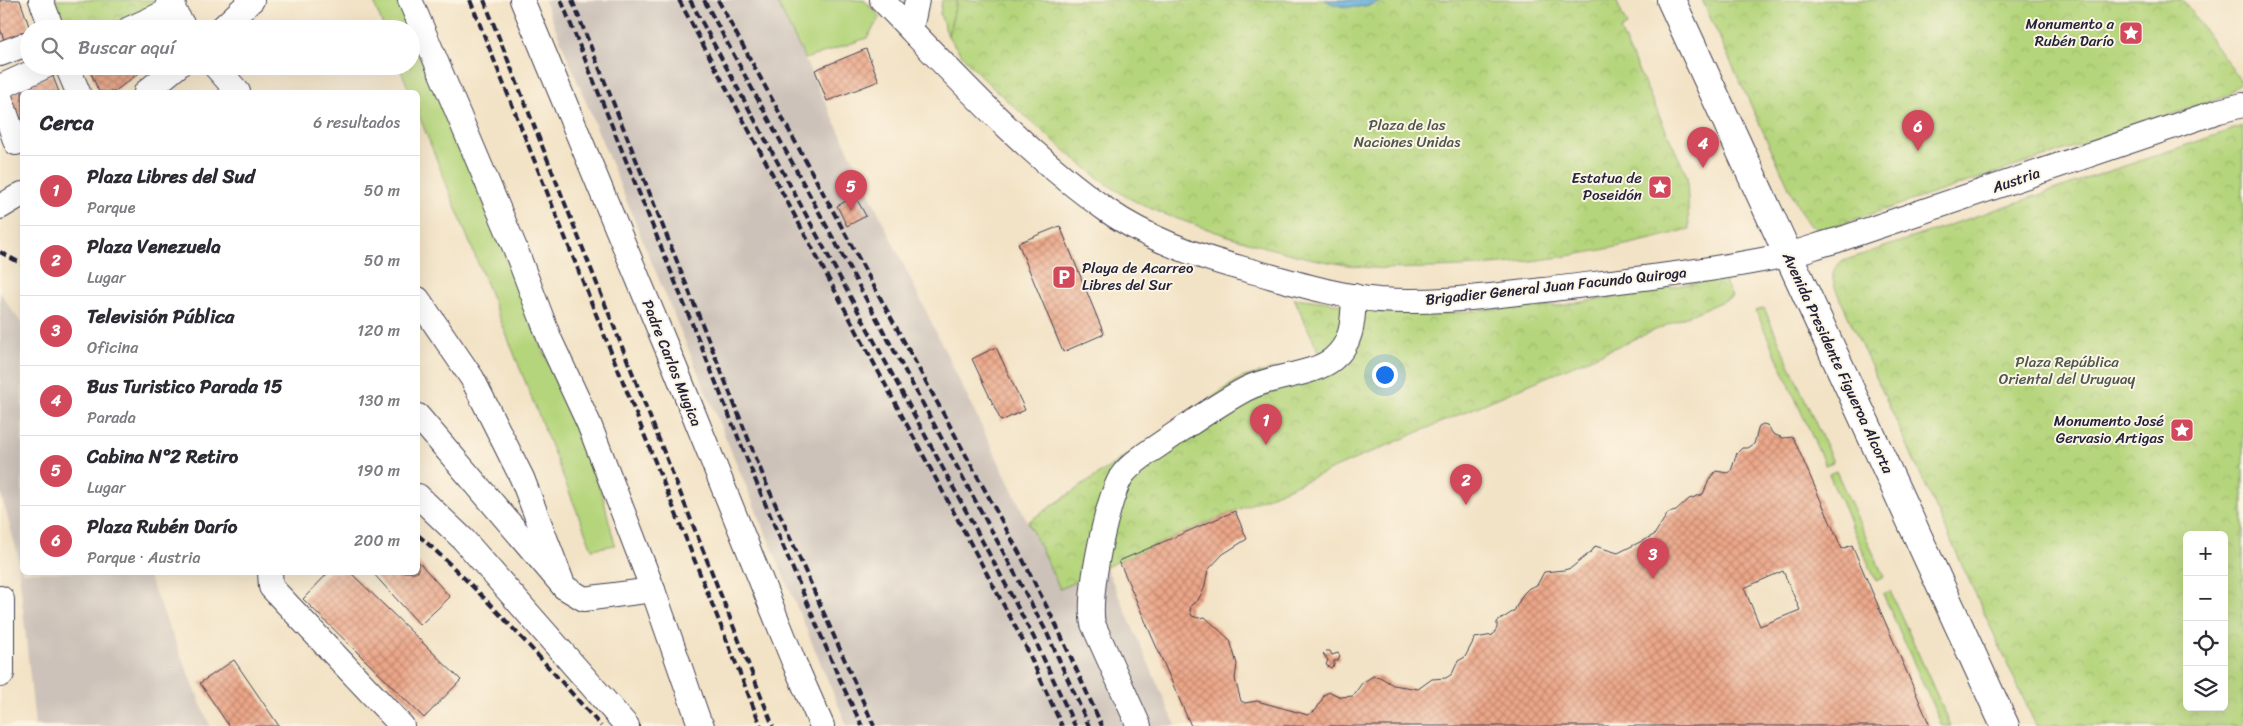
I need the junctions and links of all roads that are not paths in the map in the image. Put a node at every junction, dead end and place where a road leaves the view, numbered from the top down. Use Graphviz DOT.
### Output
graph roads {
  1 [pos="41,0"];
  2 [pos="252,0"];
  3 [pos="410,0"];
  4 [pos="522,0"];
  5 [pos="882,0"];
  6 [pos="917,0"];
  7 [pos="1671,0"];
  8 [pos="175,9"];
  9 [pos="49,20"];
  10 [pos="150,20"];
  11 [pos="231,20"];
  12 [pos="418,20"];
  13 [pos="420,24"];
  14 [pos="911,29"];
  15 [pos="20,46"];
  16 [pos="0,54"];
  17 [pos="26,75"];
  18 [pos="71,75"];
  19 [pos="167,75"];
  20 [pos="0,87"];
  21 [pos="77,90"];
  22 [pos="148,90"];
  23 [pos="0,97"];
  24 [pos="2243,105"];
  25 [pos="13,146"];
  26 [pos="20,195"];
  27 [pos="0,207"];
  28 [pos="1789,254"];
  29 [pos="1354,296"];
  30 [pos="420,301"];
  31 [pos="420,418"];
  32 [pos="420,498"];
  33 [pos="265,577"];
  34 [pos="564,586"];
  35 [pos="653,590"];
  36 [pos="0,600"];
  37 [pos="0,673"];
  38 [pos="700,725"];
  39 [pos="402,726"];
  40 [pos="627,726"];
  41 [pos="822,726"];
  42 [pos="1140,726"];
  43 [pos="2005,726"];
  1 -- 9 [label="street"];
  2 -- 11 [label="street"];
  3 -- 12 [label="street"];
  4 -- 41 [label="street, Padre Carlos Mugica"];
  5 -- 14 [label="street, Brigadier General Juan Facundo Quiroga"];
  6 -- 14 [label="street"];
  7 -- 28 [label="main road, Avenida Presidente Figueroa Alcorta"];
  8 -- 10 [label="street"];
  13 -- 35 [label="street"];
  14 -- 29 [label="street, Brigadier General Juan Facundo Quiroga"];
  15 -- 16 [label="street"];
  17 -- 20 [label="street"];
  18 -- 21 [label="street"];
  19 -- 22 [label="street"];
  23 -- 25 [label="street"];
  24 -- 28 [label="street, Austria"];
  26 -- 27 [label="street"];
  28 -- 29 [label="street, Brigadier General Juan Facundo Quiroga"];
  28 -- 43 [label="main road, Avenida Presidente Figueroa Alcorta"];
  29 -- 42 [label="street"];
  30 -- 34 [label="street"];
  31 -- 34 [label="street"];
  32 -- 40 [label="street"];
  33 -- 39 [label="street"];
  34 -- 35 [label="street"];
  35 -- 38 [label="street"];
  36 -- 37 [label="main road"];
}
